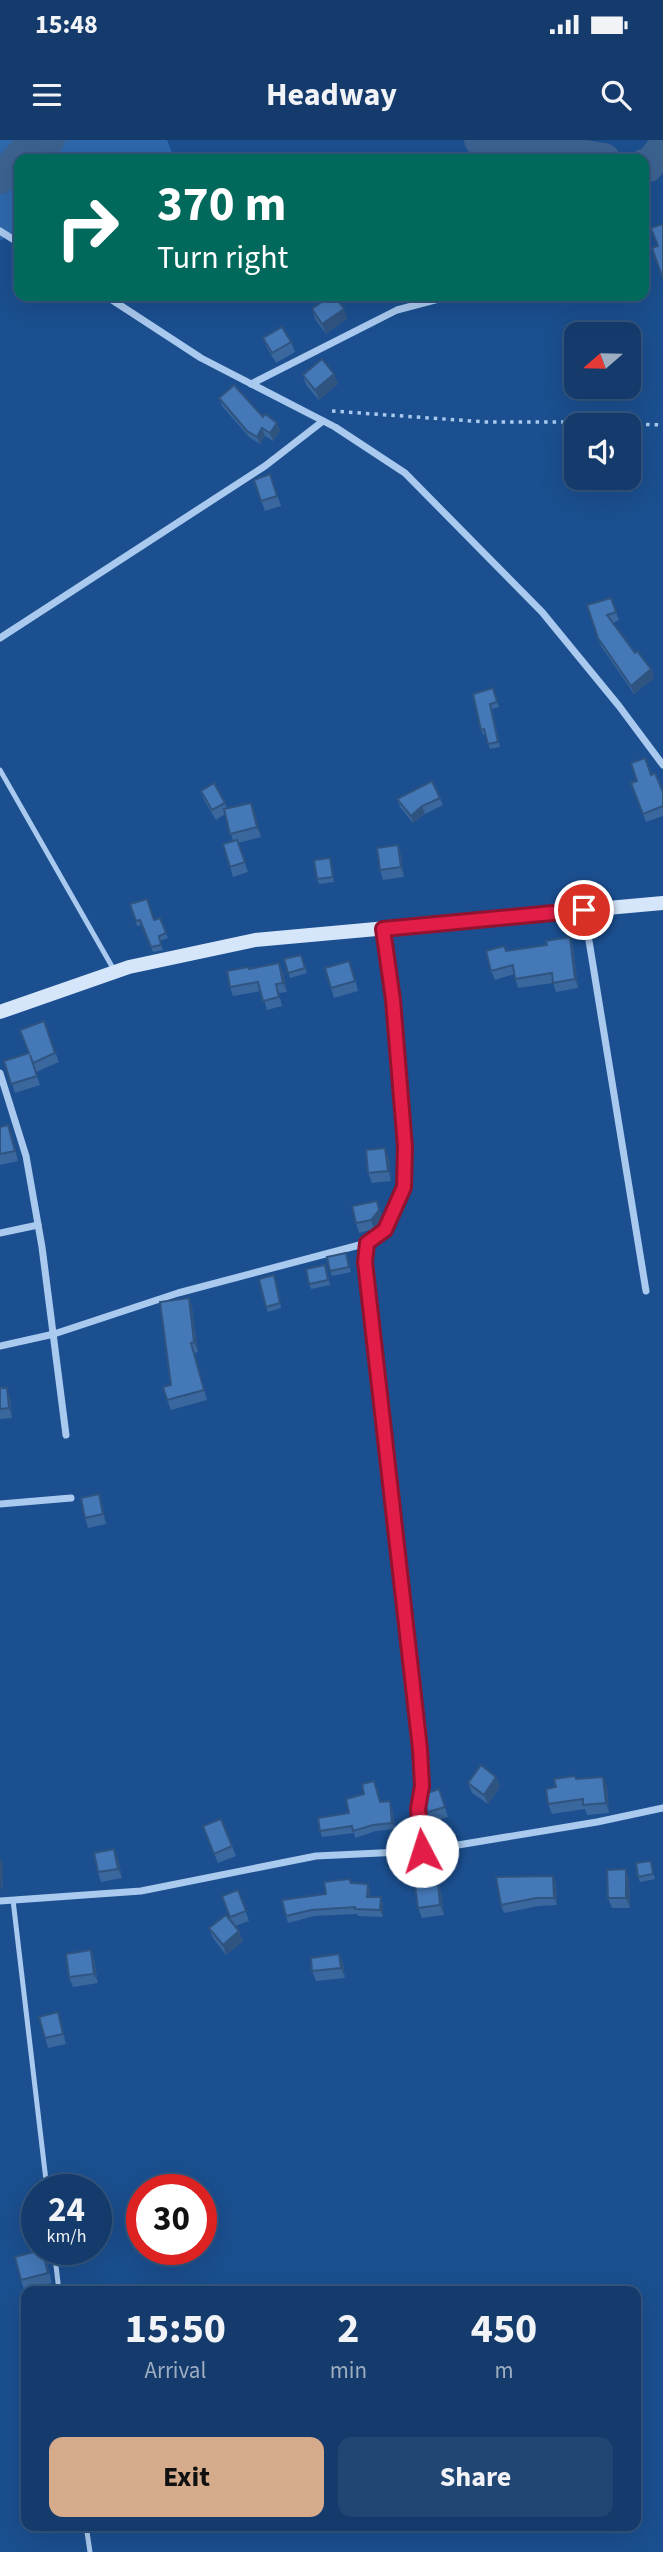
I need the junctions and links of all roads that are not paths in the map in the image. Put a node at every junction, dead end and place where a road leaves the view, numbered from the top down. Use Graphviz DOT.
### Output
graph roads {
  1 [pos="114,301"];
  2 [pos="431,301"];
  3 [pos="251,384"];
  4 [pos="323,421"];
  5 [pos="0,638"];
  6 [pos="663,765"];
  7 [pos="0,770"];
  8 [pos="663,903"];
  9 [pos="584,910"];
  10 [pos="383,929"];
  11 [pos="116,972"];
  12 [pos="0,1012"];
  13 [pos="0,1073"];
  14 [pos="38,1225"];
  15 [pos="0,1233"];
  16 [pos="367,1243"];
  17 [pos="646,1291"];
  18 [pos="54,1334"];
  19 [pos="0,1346"];
  20 [pos="66,1435"];
  21 [pos="71,1499"];
  22 [pos="0,1504"];
  23 [pos="663,1808"];
  24 [pos="422,1851"];
  25 [pos="13,1900"];
  26 [pos="0,1901"];
  27 [pos="45,2174"];
  28 [pos="56,2265"];
  29 [pos="58,2286"];
  30 [pos="87,2531"];
  31 [pos="90,2552"];
  1 -- 3 [label="street"];
  2 -- 3 [label="street"];
  3 -- 4 [label="street"];
  4 -- 5 [label="street"];
  4 -- 6 [label="street"];
  7 -- 11 [label="lane"];
  8 -- 9 [label="street"];
  9 -- 10 [label="street"];
  9 -- 17 [label="street"];
  10 -- 11 [label="street"];
  10 -- 16 [label="street"];
  11 -- 12 [label="street"];
  13 -- 14 [label="street"];
  14 -- 15 [label="street"];
  14 -- 18 [label="street"];
  16 -- 18 [label="street"];
  16 -- 24 [label="street"];
  18 -- 19 [label="street"];
  18 -- 20 [label="street"];
  21 -- 22 [label="street"];
  23 -- 24 [label="street"];
  24 -- 25 [label="street"];
  25 -- 26 [label="street"];
  25 -- 27 [label="lane"];
  28 -- 29 [label="lane"];
  30 -- 31 [label="lane"];
}
